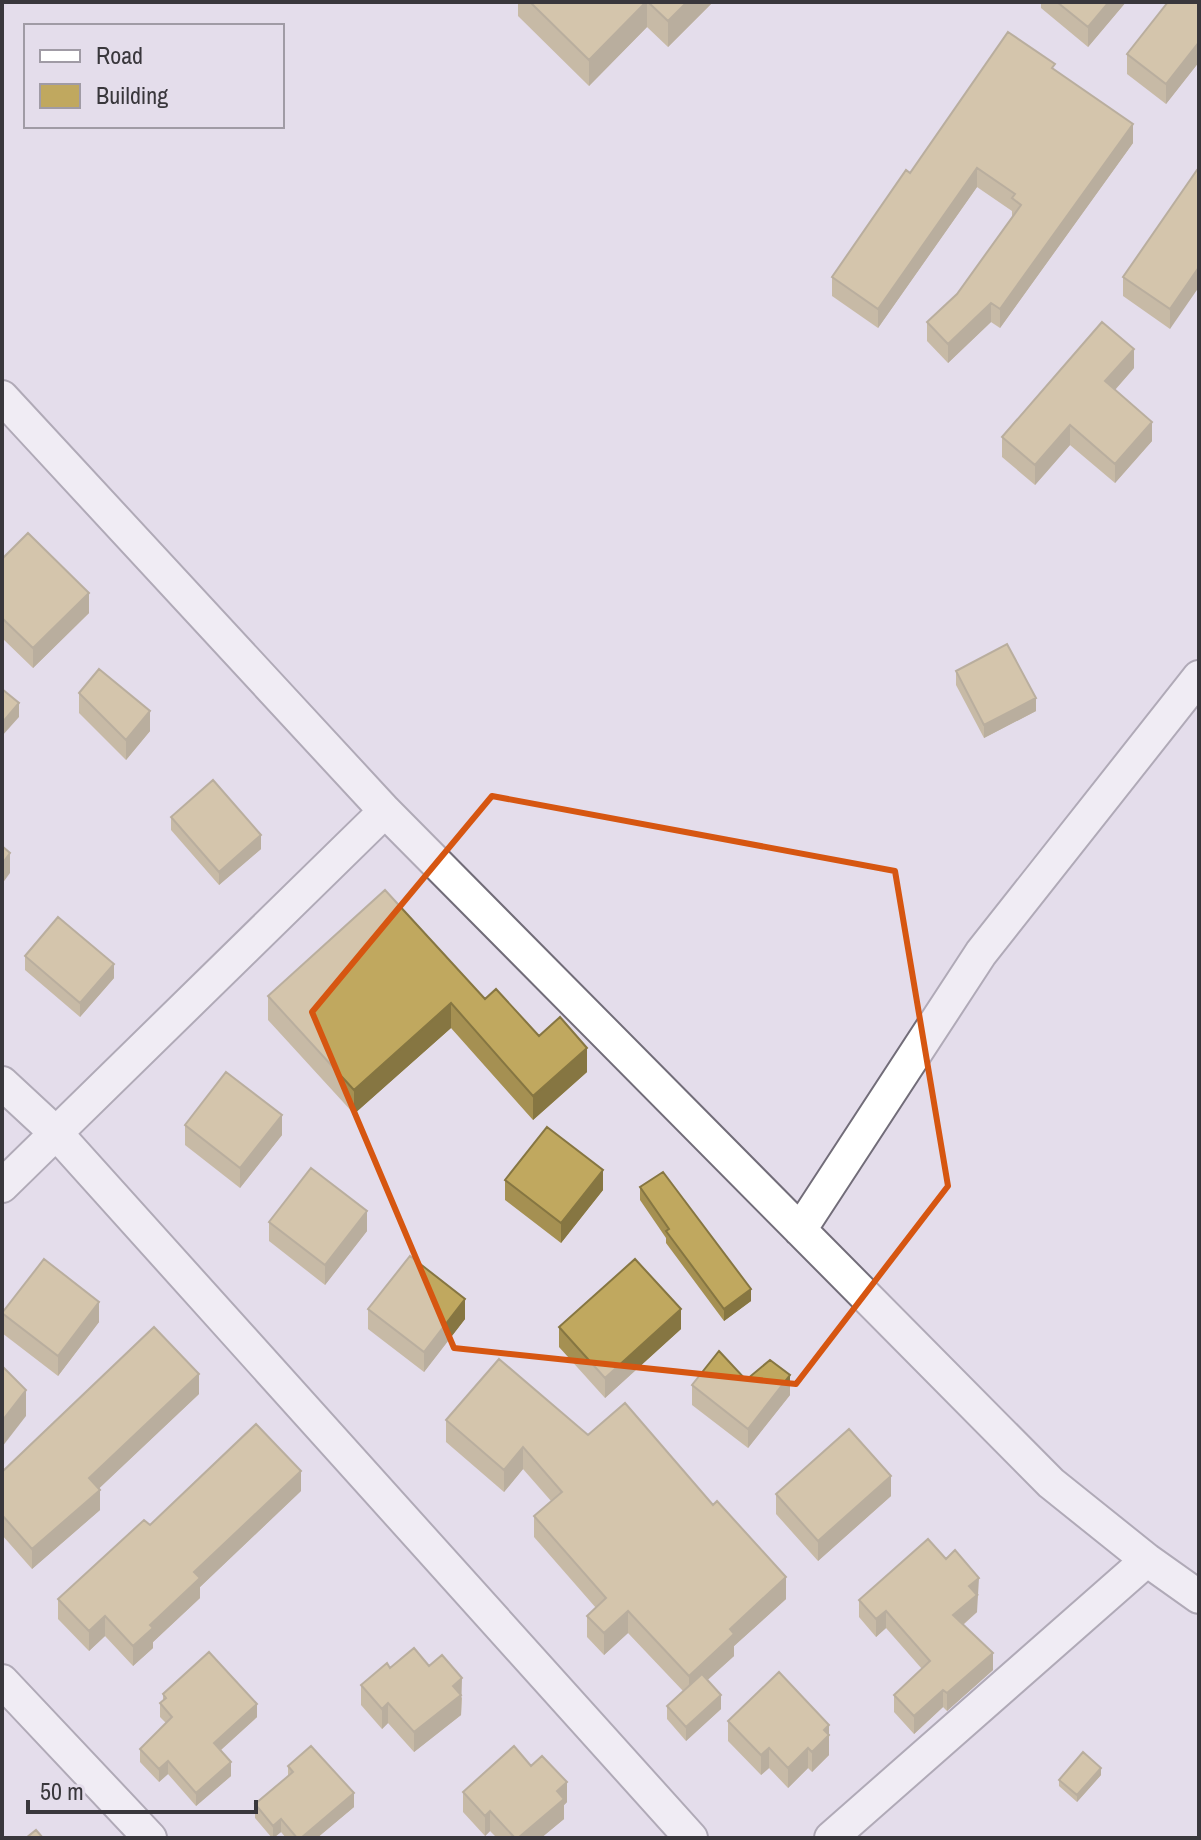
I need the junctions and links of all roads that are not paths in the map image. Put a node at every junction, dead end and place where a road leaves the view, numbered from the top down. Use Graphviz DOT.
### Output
graph roads {
  1 [pos="2,397"];
  2 [pos="1199,677"];
  3 [pos="385,811"];
  4 [pos="2,1083"];
  5 [pos="57,1134"];
  6 [pos="2,1186"];
  7 [pos="800,1230"];
  8 [pos="1147,1560"];
  9 [pos="1199,1597"];
  10 [pos="2,1681"];
  11 [pos="150,1838"];
  12 [pos="691,1838"];
  13 [pos="831,1838"];
  1 -- 3 [label="street"];
  2 -- 7 [label="street"];
  3 -- 5 [label="street"];
  3 -- 7 [label="street"];
  4 -- 5 [label="street"];
  5 -- 6 [label="street"];
  5 -- 12 [label="street"];
  7 -- 8 [label="street"];
  8 -- 9 [label="street"];
  8 -- 13 [label="street"];
  10 -- 11 [label="street"];
}
